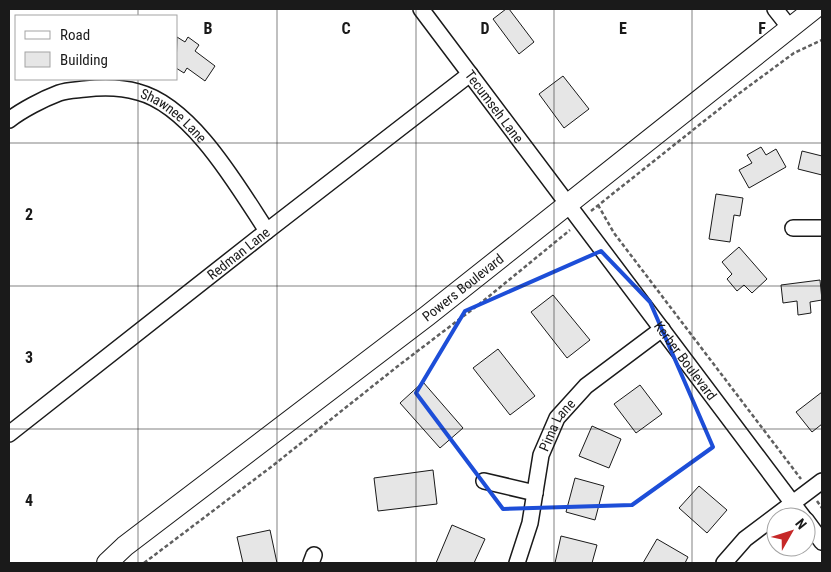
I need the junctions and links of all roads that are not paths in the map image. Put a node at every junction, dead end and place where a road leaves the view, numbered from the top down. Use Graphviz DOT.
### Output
graph roads {
  1 [pos="421,9"];
  2 [pos="774,9"];
  3 [pos="814,9"];
  4 [pos="790,28"];
  5 [pos="470,74"];
  6 [pos="9,120"];
  7 [pos="568,204"];
  8 [pos="793,228"];
  9 [pos="822,228"];
  10 [pos="267,231"];
  11 [pos="662,328"];
  12 [pos="9,434"];
  13 [pos="484,481"];
  14 [pos="822,481"];
  15 [pos="535,493"];
  16 [pos="793,503"];
  17 [pos="796,507"];
  18 [pos="107,563"];
  19 [pos="517,563"];
  20 [pos="724,563"];
  1 -- 5 [label="street, Tecumseh Lane"];
  2 -- 4 [label="street"];
  3 -- 4 [label="main road, Powers Boulevard"];
  4 -- 7 [label="main road, Powers Boulevard"];
  5 -- 7 [label="street, Tecumseh Lane"];
  5 -- 10 [label="street, Redman Lane"];
  6 -- 10 [label="street, Shawnee Lane"];
  7 -- 11 [label="street, Kerber Boulevard"];
  7 -- 18 [label="main road, Powers Boulevard"];
  8 -- 9 [label="street"];
  10 -- 12 [label="street, Redman Lane"];
  11 -- 15 [label="street, Pima Lane"];
  11 -- 16 [label="street, Kerber Boulevard"];
  13 -- 15 [label="street"];
  14 -- 16 [label="street"];
  15 -- 19 [label="street, Pima Lane"];
  16 -- 17 [label="street, Kerber Boulevard"];
  16 -- 20 [label="street"];
}
